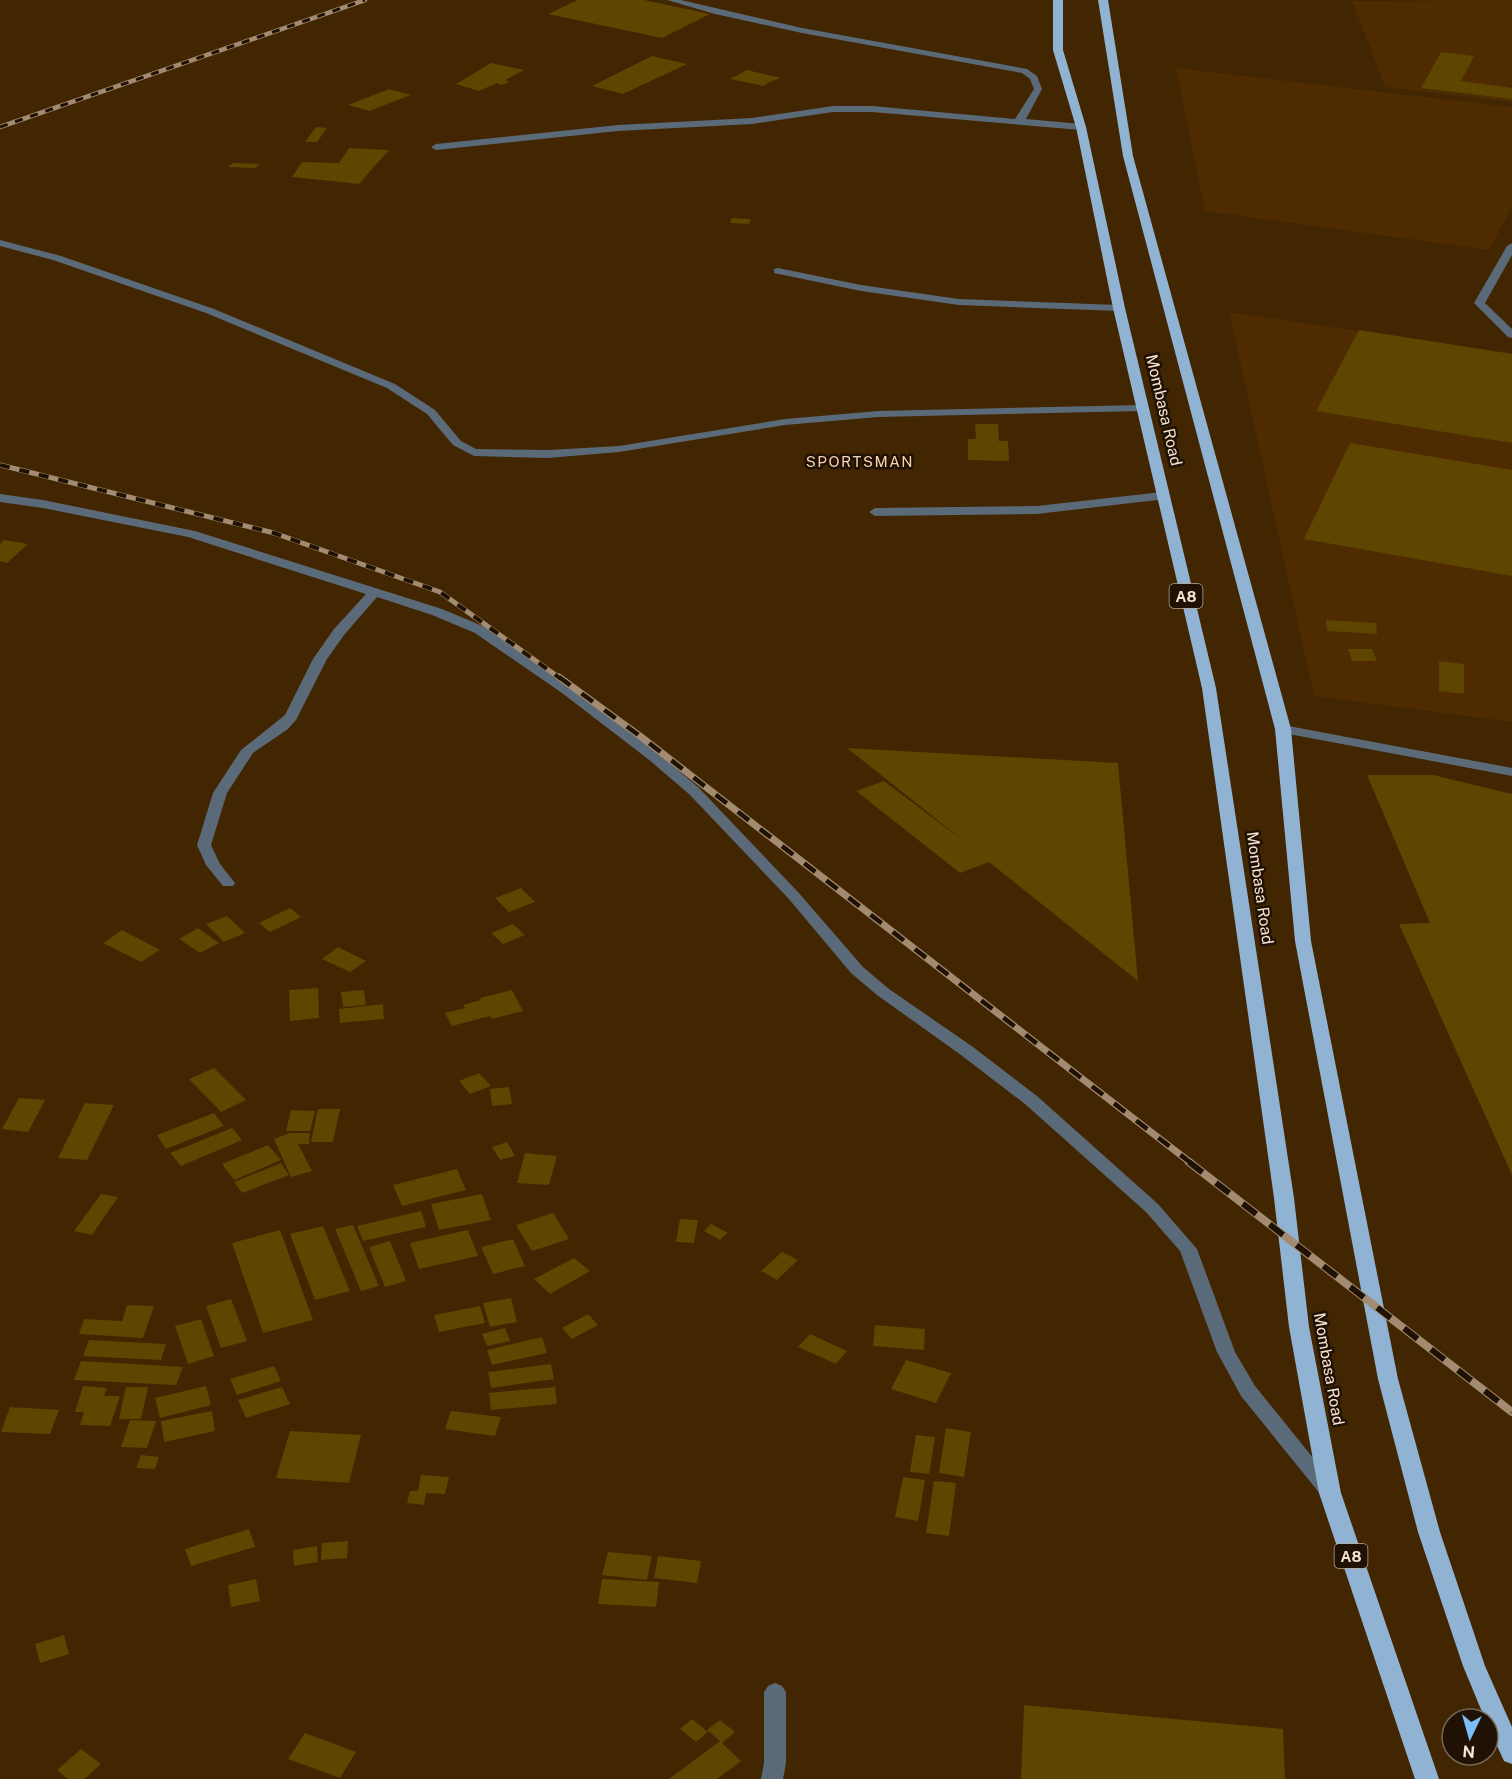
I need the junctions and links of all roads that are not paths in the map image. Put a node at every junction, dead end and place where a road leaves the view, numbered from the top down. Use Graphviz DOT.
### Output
graph roads {
  1 [pos="671,0"];
  2 [pos="1058,0"];
  3 [pos="1104,0"];
  4 [pos="1017,122"];
  5 [pos="1081,127"];
  6 [pos="435,147"];
  7 [pos="0,243"];
  8 [pos="1512,246"];
  9 [pos="778,271"];
  10 [pos="1119,308"];
  11 [pos="1512,335"];
  12 [pos="1142,408"];
  13 [pos="1162,496"];
  14 [pos="0,498"];
  15 [pos="875,512"];
  16 [pos="374,593"];
  17 [pos="1282,729"];
  18 [pos="1512,772"];
  19 [pos="228,884"];
  20 [pos="1330,1493"];
  21 [pos="775,1692"];
  22 [pos="1512,1754"];
  23 [pos="772,1779"];
  24 [pos="1427,1779"];
  1 -- 4 [label="street"];
  2 -- 5 [label="highway, Mombasa Road / A8"];
  3 -- 17 [label="highway, Mombasa Road"];
  4 -- 5 [label="street"];
  4 -- 6 [label="street"];
  5 -- 10 [label="highway, Mombasa Road / A8"];
  7 -- 12 [label="street"];
  8 -- 11 [label="street"];
  9 -- 10 [label="street"];
  10 -- 12 [label="highway, Mombasa Road / A8"];
  12 -- 13 [label="highway, Mombasa Road / A8"];
  13 -- 15 [label="street"];
  13 -- 20 [label="highway, Mombasa Road / A8"];
  14 -- 16 [label="street"];
  16 -- 19 [label="street"];
  16 -- 20 [label="street"];
  17 -- 18 [label="street"];
  17 -- 22 [label="highway, Mombasa Road"];
  20 -- 24 [label="highway, Mombasa Road / A8"];
  21 -- 23 [label="street"];
}
